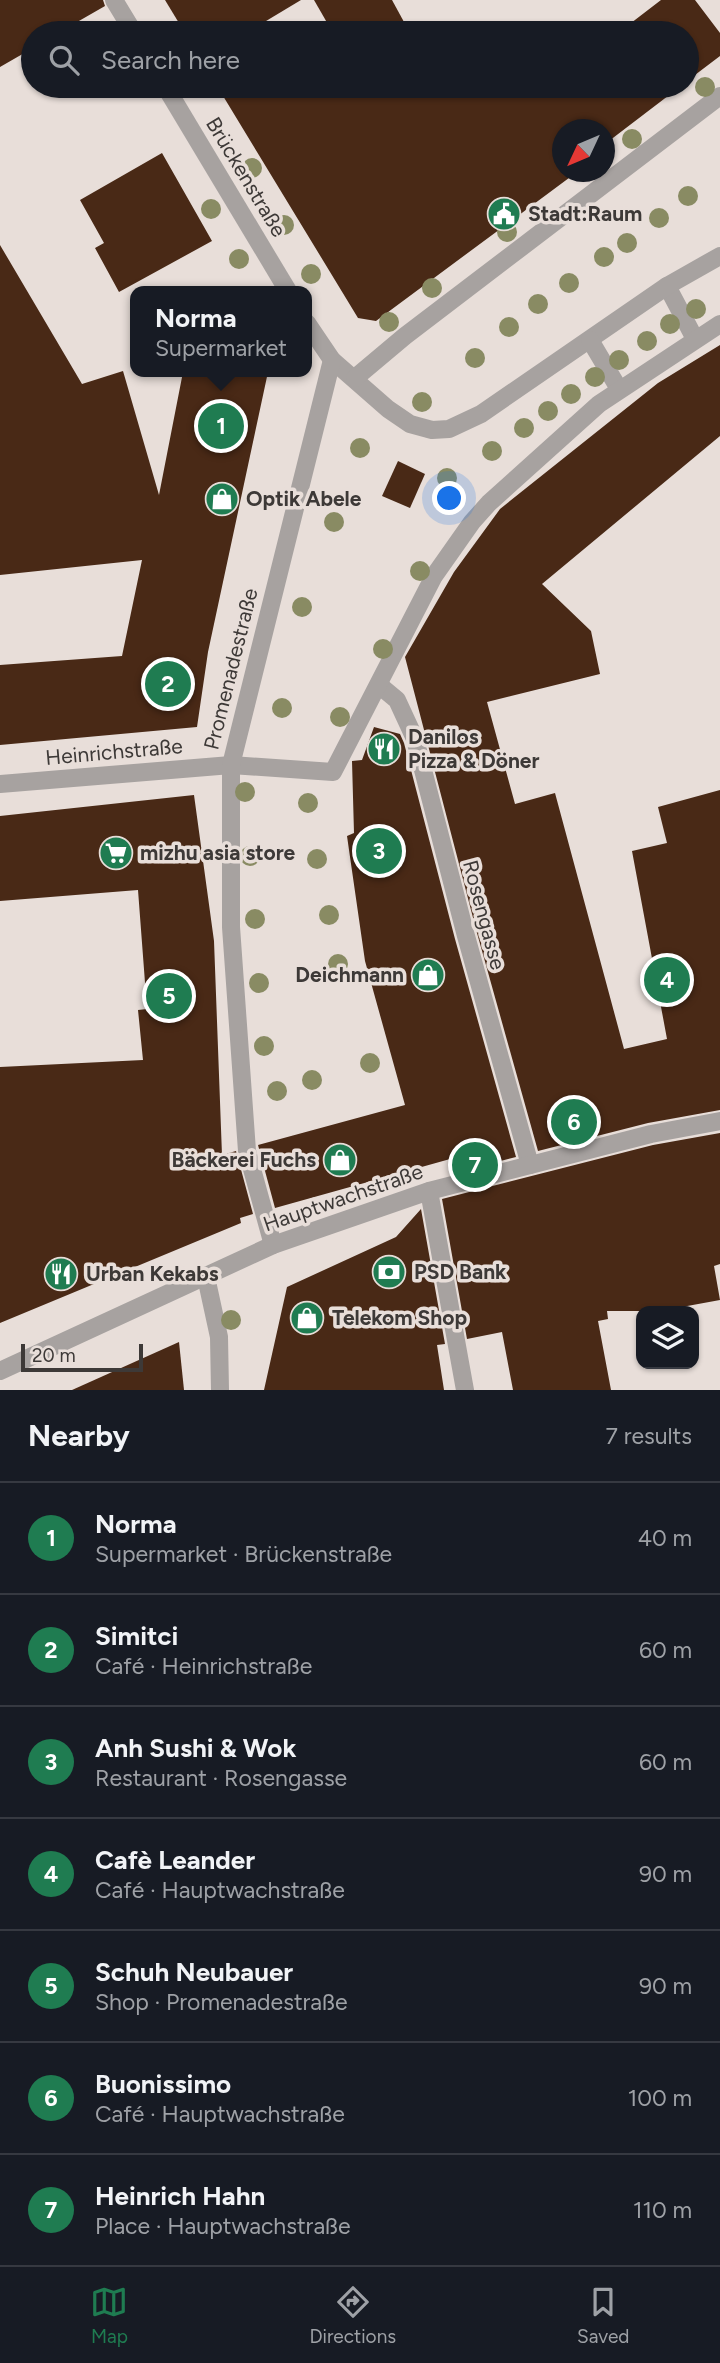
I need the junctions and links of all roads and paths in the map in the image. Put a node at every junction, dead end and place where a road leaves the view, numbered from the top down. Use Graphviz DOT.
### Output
graph roads {
  1 [pos="114,0"];
  2 [pos="127,21"];
  3 [pos="720,96"];
  4 [pos="172,98"];
  5 [pos="720,257"];
  6 [pos="285,286"];
  7 [pos="667,286"];
  8 [pos="720,324"];
  9 [pos="312,330"];
  10 [pos="695,339"];
  11 [pos="590,340"];
  12 [pos="332,360"];
  13 [pos="355,378"];
  14 [pos="619,389"];
  15 [pos="379,685"];
  16 [pos="231,765"];
  17 [pos="0,784"];
  18 [pos="720,1121"];
  19 [pos="530,1165"];
  20 [pos="429,1191"];
  21 [pos="273,1245"];
  22 [pos="206,1277"];
  23 [pos="0,1371"];
  24 [pos="220,1390"];
  25 [pos="465,1390"];
  1 -- 2 [label="street"];
  3 -- 13 [label="street"];
  4 -- 6 [label="street, Brückenstraße"];
  5 -- 7 [label="street"];
  7 -- 10 [label="street"];
  7 -- 11 [label="street"];
  8 -- 10 [label="street"];
  9 -- 12 [label="street"];
  10 -- 14 [label="street"];
  11 -- 13 [label="street"];
  11 -- 14 [label="street"];
  12 -- 13 [label="street"];
  12 -- 16 [label="street, Promenadestraße"];
  14 -- 15 [label="street"];
  15 -- 16 [label="street, Heinrichstraße"];
  15 -- 19 [label="street, Rosengasse"];
  16 -- 17 [label="street, Heinrichstraße"];
  16 -- 21 [label="street, Promenadestraße"];
  18 -- 19 [label="street, Hauptwachstraße"];
  19 -- 20 [label="street, Hauptwachstraße"];
  20 -- 21 [label="street, Hauptwachstraße"];
  20 -- 25 [label="street"];
  21 -- 22 [label="street, Hauptwachstraße"];
  22 -- 23 [label="street, Hauptwachstraße"];
  22 -- 24 [label="street"];
}
